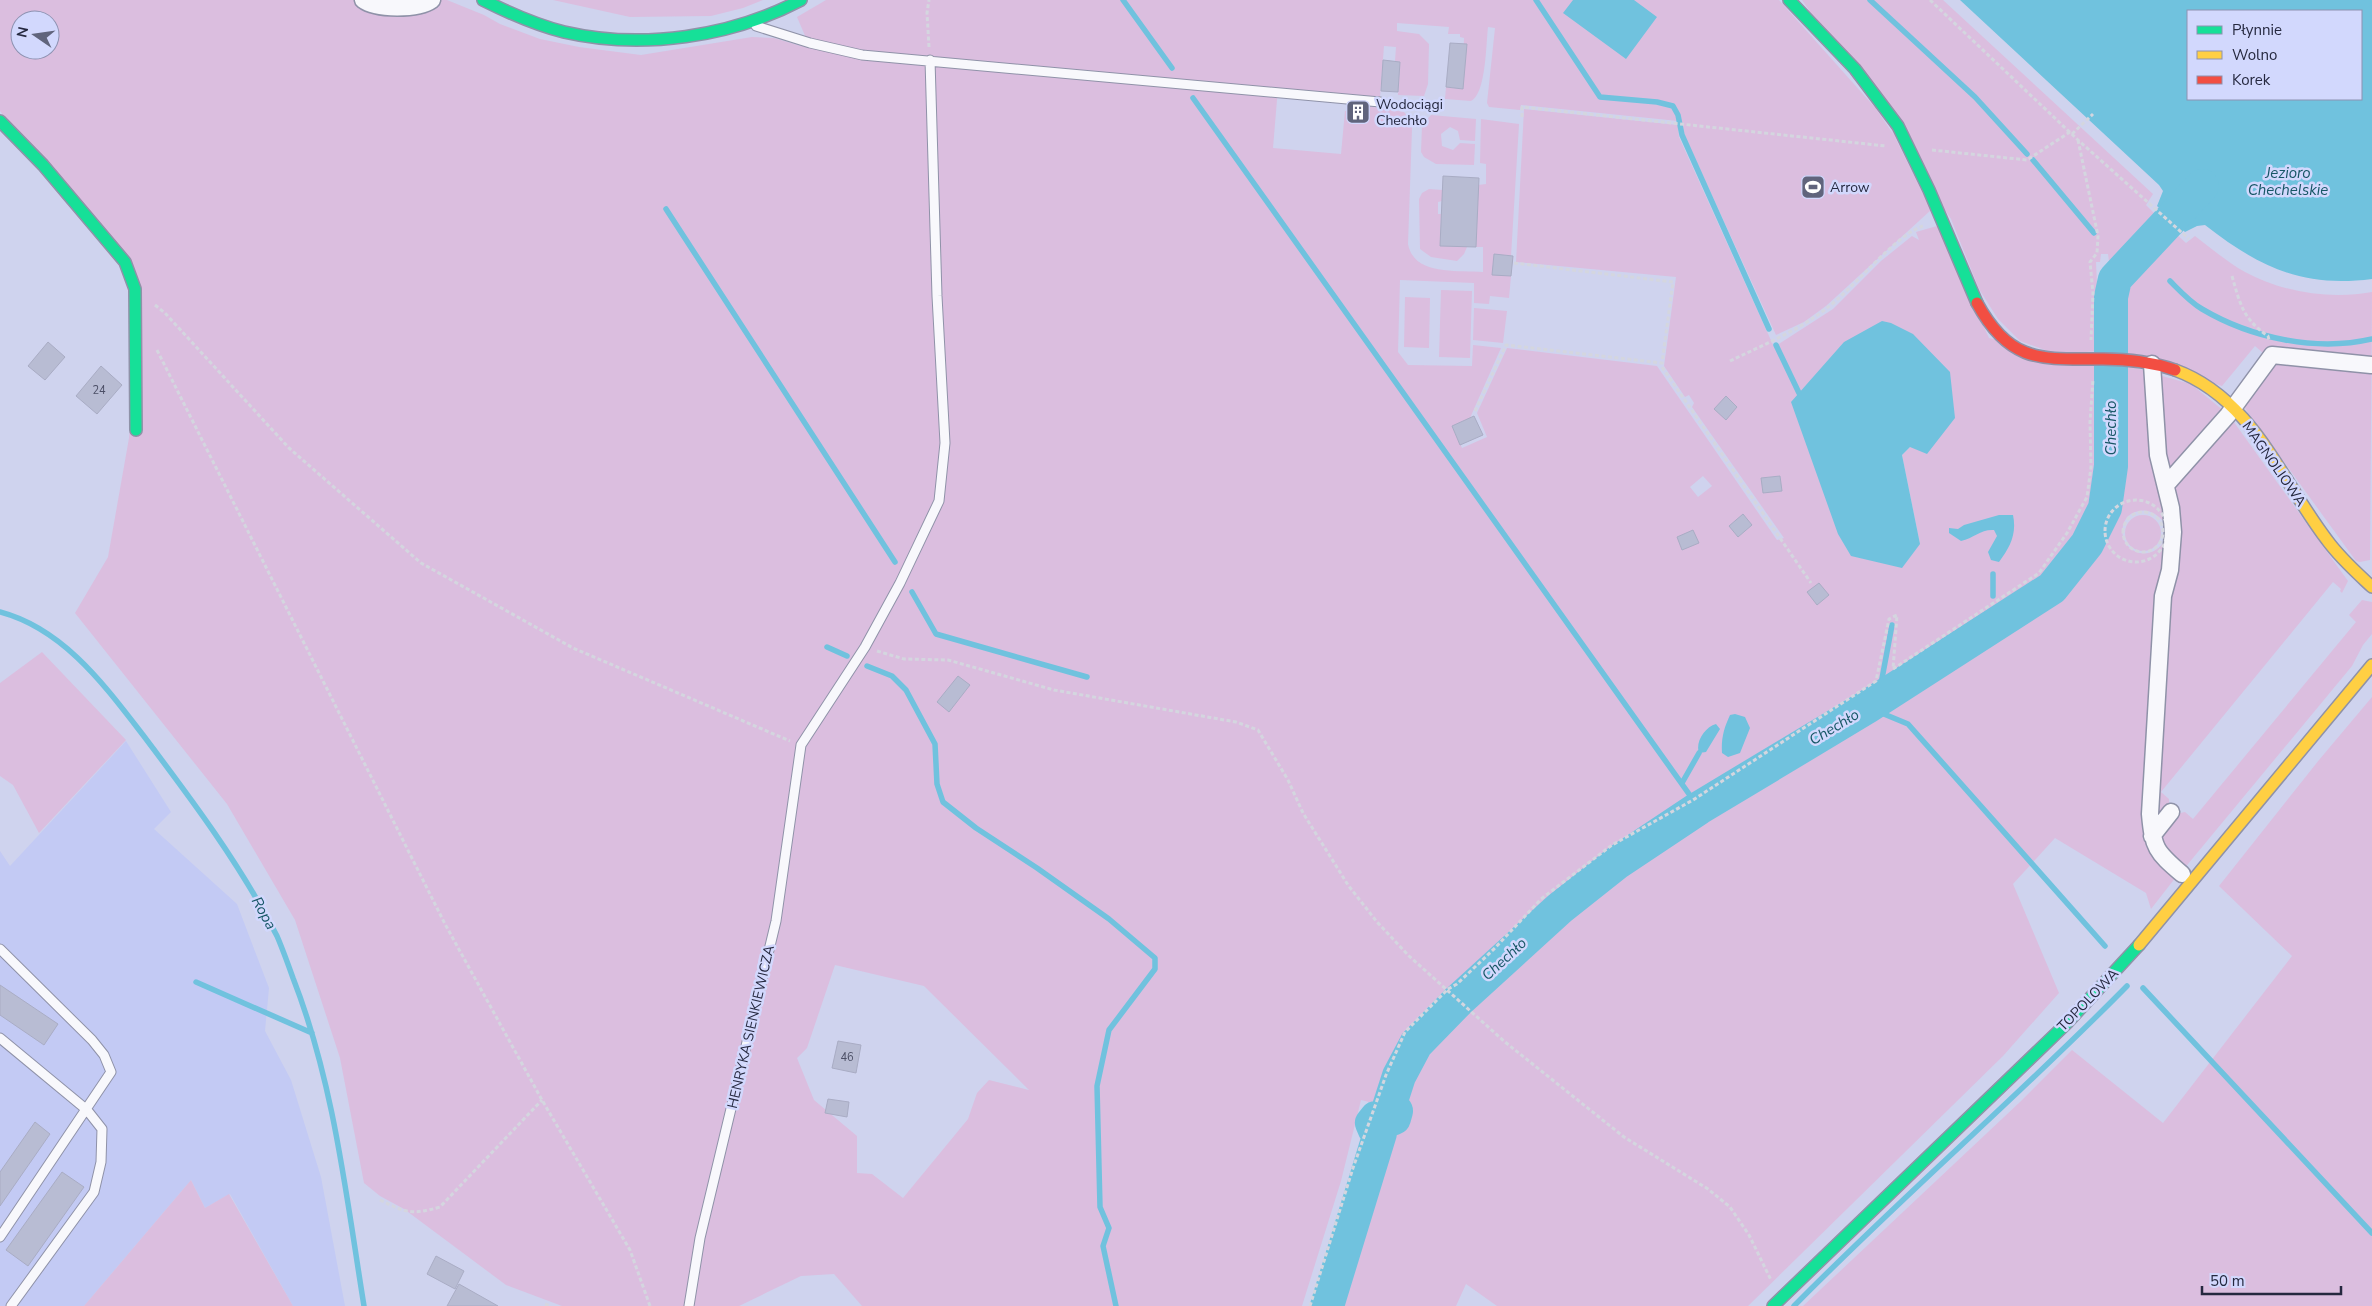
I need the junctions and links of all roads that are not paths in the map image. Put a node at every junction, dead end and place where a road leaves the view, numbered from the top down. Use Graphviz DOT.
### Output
graph roads {
  1 [pos="362,0"];
  2 [pos="432,0"];
  3 [pos="484,0"];
  4 [pos="801,0"];
  5 [pos="1789,0"];
  6 [pos="748,23"];
  7 [pos="930,60"];
  8 [pos="1380,102"];
  9 [pos="0,121"];
  10 [pos="2152,364"];
  11 [pos="2371,365"];
  12 [pos="2233,407"];
  13 [pos="136,430"];
  14 [pos="2166,485"];
  15 [pos="2372,588"];
  16 [pos="2372,665"];
  17 [pos="2171,812"];
  18 [pos="2152,836"];
  19 [pos="2182,874"];
  20 [pos="0,949"];
  21 [pos="0,1038"];
  22 [pos="87,1110"];
  23 [pos="0,1237"];
  24 [pos="1777,1302"];
  25 [pos="11,1306"];
  26 [pos="688,1306"];
  1 -- 2 [label="street"];
  3 -- 6 [label="street"];
  4 -- 6 [label="street"];
  5 -- 10 [label="street, MAGNOLIOWA"];
  6 -- 7 [label="lane"];
  7 -- 8 [label="lane"];
  7 -- 26 [label="lane, HENRYKA SIENKIEWICZA"];
  9 -- 13 [label="street"];
  10 -- 12 [label="street, MAGNOLIOWA"];
  10 -- 14 [label="street"];
  11 -- 12 [label="street"];
  12 -- 14 [label="street"];
  12 -- 15 [label="street, MAGNOLIOWA"];
  14 -- 18 [label="street"];
  16 -- 24 [label="street, TOPOLOWA"];
  17 -- 18 [label="street"];
  18 -- 19 [label="street"];
  20 -- 22 [label="lane"];
  21 -- 22 [label="lane"];
  22 -- 23 [label="lane"];
  22 -- 25 [label="lane"];
}
